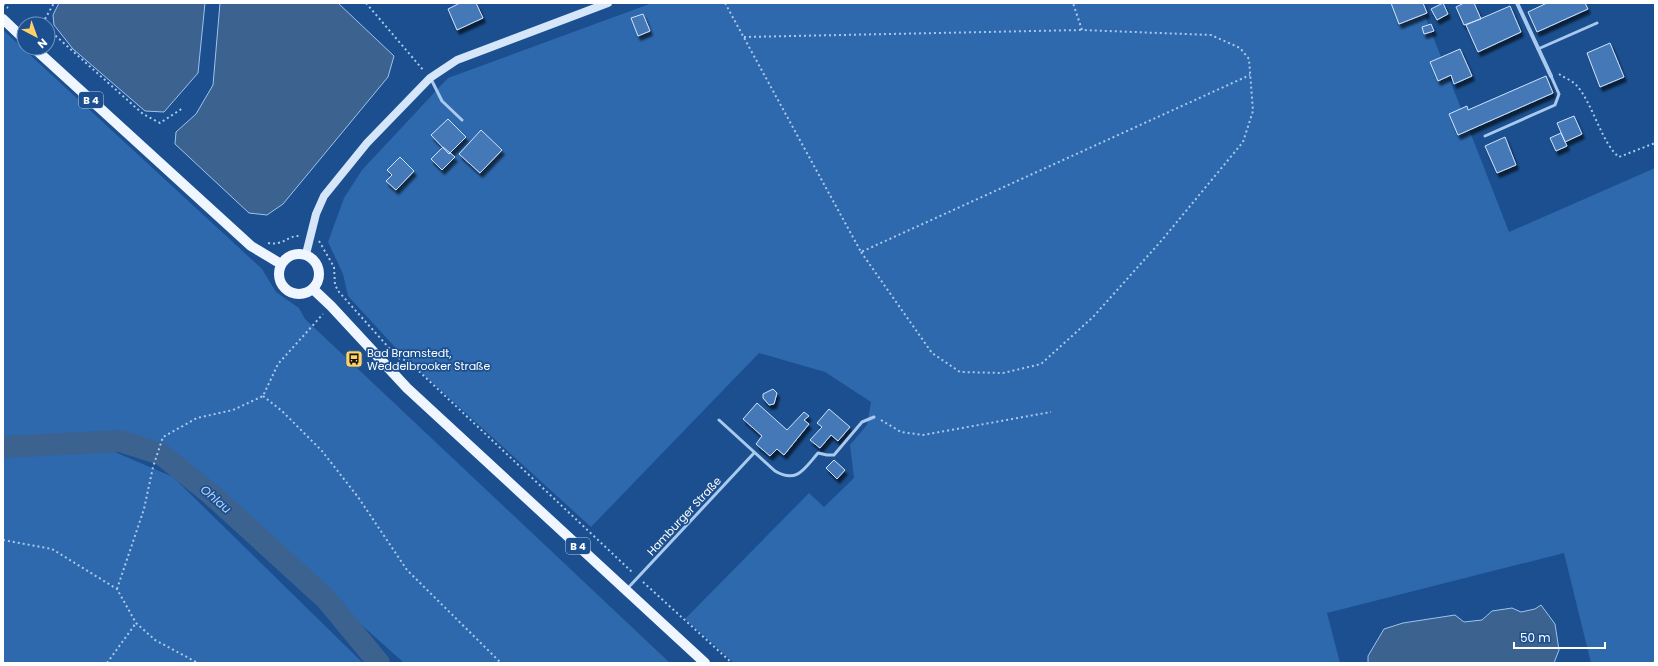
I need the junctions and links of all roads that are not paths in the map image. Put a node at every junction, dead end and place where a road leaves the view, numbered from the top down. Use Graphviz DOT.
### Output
graph roads {
  1 [pos="608,3"];
  2 [pos="1517,3"];
  3 [pos="3,19"];
  4 [pos="1597,23"];
  5 [pos="16,31"];
  6 [pos="1538,50"];
  7 [pos="43,56"];
  8 [pos="1551,76"];
  9 [pos="430,78"];
  10 [pos="462,120"];
  11 [pos="1485,136"];
  12 [pos="306,254"];
  13 [pos="281,264"];
  14 [pos="313,289"];
  15 [pos="874,417"];
  16 [pos="719,420"];
  17 [pos="754,453"];
  18 [pos="626,590"];
  19 [pos="704,663"];
  1 -- 9 [label="street"];
  2 -- 6 [label="street"];
  3 -- 5 [label="main road"];
  4 -- 6 [label="lane"];
  6 -- 8 [label="street"];
  7 -- 13 [label="main road, B 4"];
  8 -- 11 [label="lane"];
  9 -- 10 [label="lane"];
  9 -- 12 [label="street"];
  12 -- 13 [label="main road"];
  12 -- 14 [label="main road"];
  13 -- 14 [label="main road"];
  14 -- 18 [label="main road, B 4"];
  15 -- 17 [label="lane"];
  16 -- 17 [label="lane"];
  17 -- 18 [label="lane, Hamburger Straße"];
  18 -- 19 [label="main road, B 4"];
}
